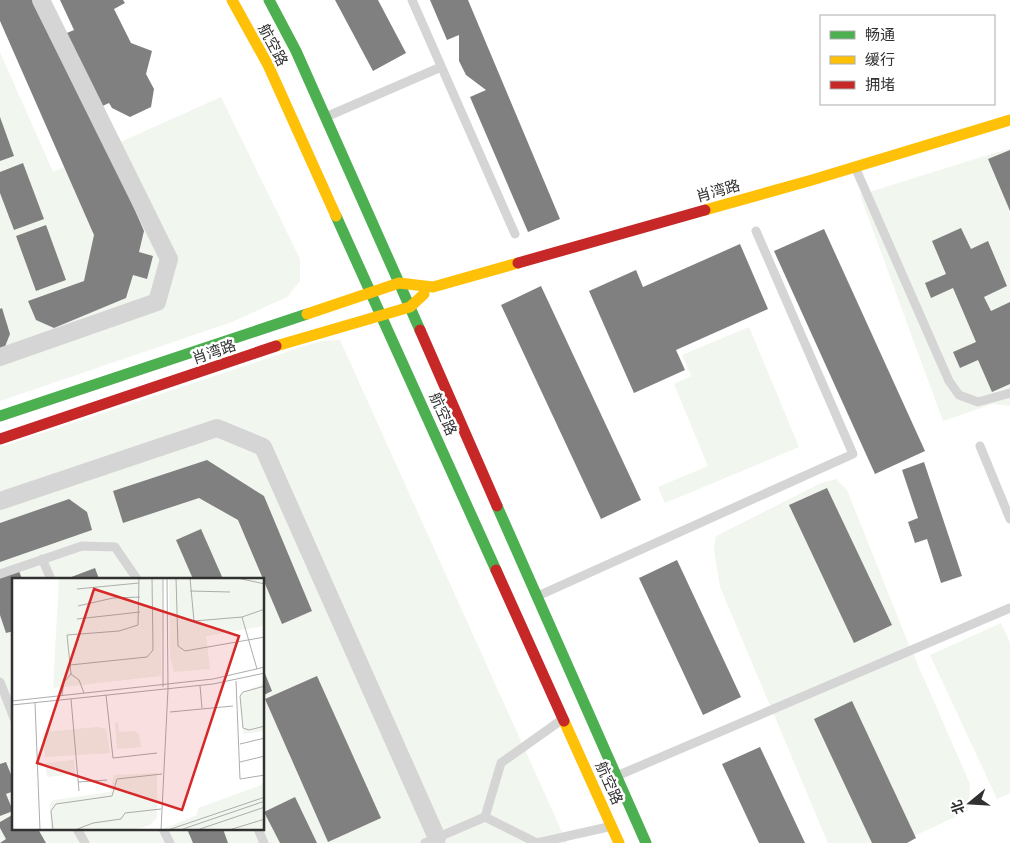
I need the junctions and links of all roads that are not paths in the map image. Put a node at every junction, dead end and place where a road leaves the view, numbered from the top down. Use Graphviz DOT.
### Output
graph roads {
  1 [pos="42,0"];
  2 [pos="232,0"];
  3 [pos="269,0"];
  4 [pos="412,0"];
  5 [pos="441,67"];
  6 [pos="326,118"];
  7 [pos="1010,120"];
  8 [pos="855,167"];
  9 [pos="756,231"];
  10 [pos="515,234"];
  11 [pos="399,283"];
  12 [pos="433,287"];
  13 [pos="371,293"];
  14 [pos="410,307"];
  15 [pos="382,316"];
  16 [pos="0,357"];
  17 [pos="1010,393"];
  18 [pos="0,416"];
  19 [pos="0,439"];
  20 [pos="980,446"];
  21 [pos="0,501"];
  22 [pos="1010,519"];
  23 [pos="42,559"];
  24 [pos="0,574"];
  25 [pos="51,578"];
  26 [pos="136,578"];
  27 [pos="537,596"];
  28 [pos="1010,608"];
  29 [pos="0,682"];
  30 [pos="12,713"];
  31 [pos="564,718"];
  32 [pos="616,776"];
  33 [pos="485,818"];
  34 [pos="612,826"];
  35 [pos="78,830"];
  36 [pos="164,830"];
  37 [pos="258,830"];
  38 [pos="431,840"];
  39 [pos="85,843"];
  40 [pos="170,843"];
  41 [pos="264,843"];
  42 [pos="537,843"];
  43 [pos="619,843"];
  44 [pos="646,843"];
  1 -- 16 [label="street"];
  2 -- 13 [label="main road, 航空路"];
  3 -- 6 [label="main road, 航空路"];
  4 -- 5 [label="lane"];
  5 -- 6 [label="lane"];
  5 -- 10 [label="lane"];
  6 -- 11 [label="main road, 航空路"];
  7 -- 8 [label="main road, 肖湾路"];
  8 -- 12 [label="main road, 肖湾路"];
  8 -- 17 [label="lane"];
  9 -- 27 [label="lane"];
  11 -- 12 [label="main road, 肖湾路"];
  11 -- 13 [label="main road, 肖湾路"];
  11 -- 14 [label="main road, 航空路"];
  12 -- 14 [label="main road, 肖湾路"];
  13 -- 15 [label="main road, 航空路"];
  13 -- 18 [label="main road, 肖湾路"];
  14 -- 15 [label="main road, 肖湾路"];
  14 -- 27 [label="main road, 航空路"];
  15 -- 19 [label="main road, 肖湾路"];
  15 -- 31 [label="main road, 航空路"];
  20 -- 22 [label="lane"];
  21 -- 38 [label="street"];
  23 -- 24 [label="lane"];
  23 -- 25 [label="lane"];
  23 -- 26 [label="lane"];
  27 -- 32 [label="main road, 航空路"];
  28 -- 32 [label="lane"];
  29 -- 30 [label="lane"];
  31 -- 33 [label="lane"];
  31 -- 34 [label="main road, 航空路"];
  32 -- 44 [label="main road, 航空路"];
  33 -- 38 [label="lane"];
  33 -- 42 [label="lane"];
  34 -- 42 [label="lane"];
  34 -- 43 [label="main road, 航空路"];
  35 -- 39 [label="lane"];
  36 -- 40 [label="lane"];
  37 -- 41 [label="lane"];
}
